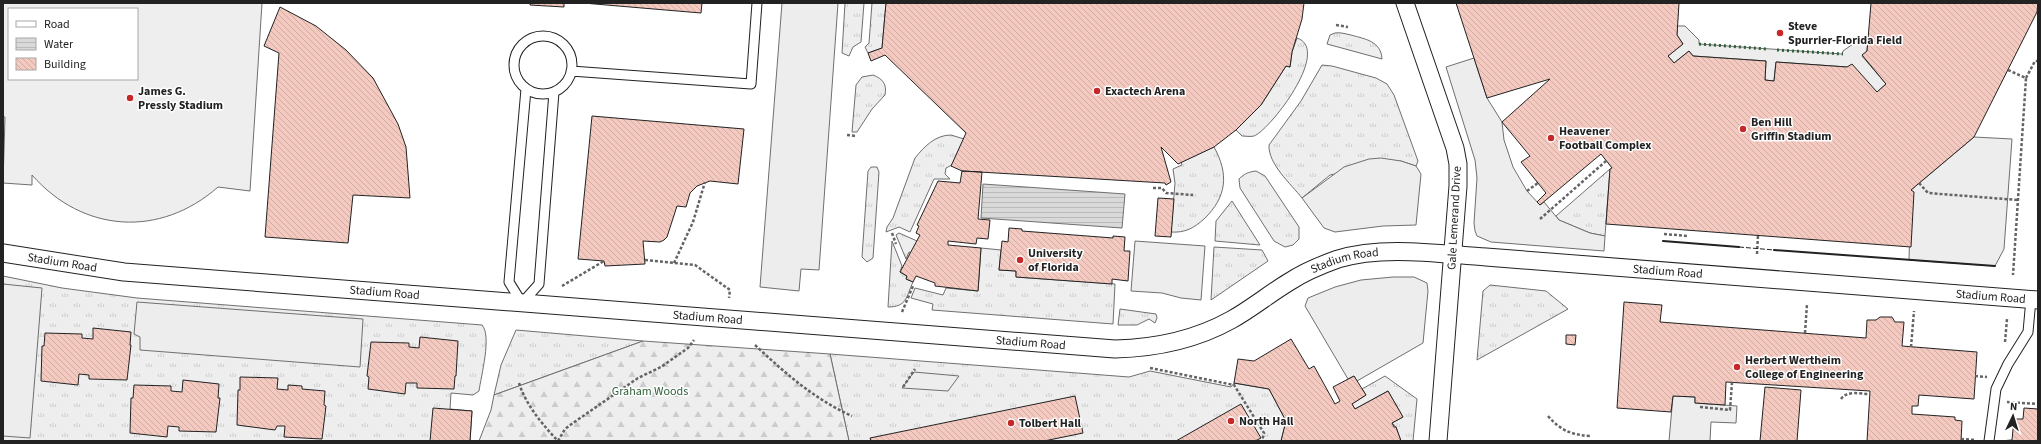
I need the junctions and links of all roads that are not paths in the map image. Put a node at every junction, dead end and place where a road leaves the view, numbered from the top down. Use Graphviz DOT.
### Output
graph roads {
  1 [pos="757,3"];
  2 [pos="1405,3"];
  3 [pos="571,71"];
  4 [pos="526,89"];
  5 [pos="554,92"];
  6 [pos="3,253"];
  7 [pos="1452,254"];
  8 [pos="2035,299"];
  9 [pos="522,303"];
  10 [pos="1438,441"];
  11 [pos="1989,441"];
  1 -- 3 [label="lane"];
  2 -- 7 [label="street, Gale Lemerand Drive"];
  3 -- 4 [label="lane"];
  3 -- 5 [label="lane"];
  4 -- 5 [label="lane"];
  4 -- 9 [label="lane"];
  5 -- 9 [label="lane"];
  6 -- 9 [label="street, Stadium Road"];
  7 -- 8 [label="street, Stadium Road"];
  7 -- 9 [label="street, Stadium Road"];
  7 -- 10 [label="street, Gale Lemerand Drive"];
  8 -- 11 [label="lane"];
}
